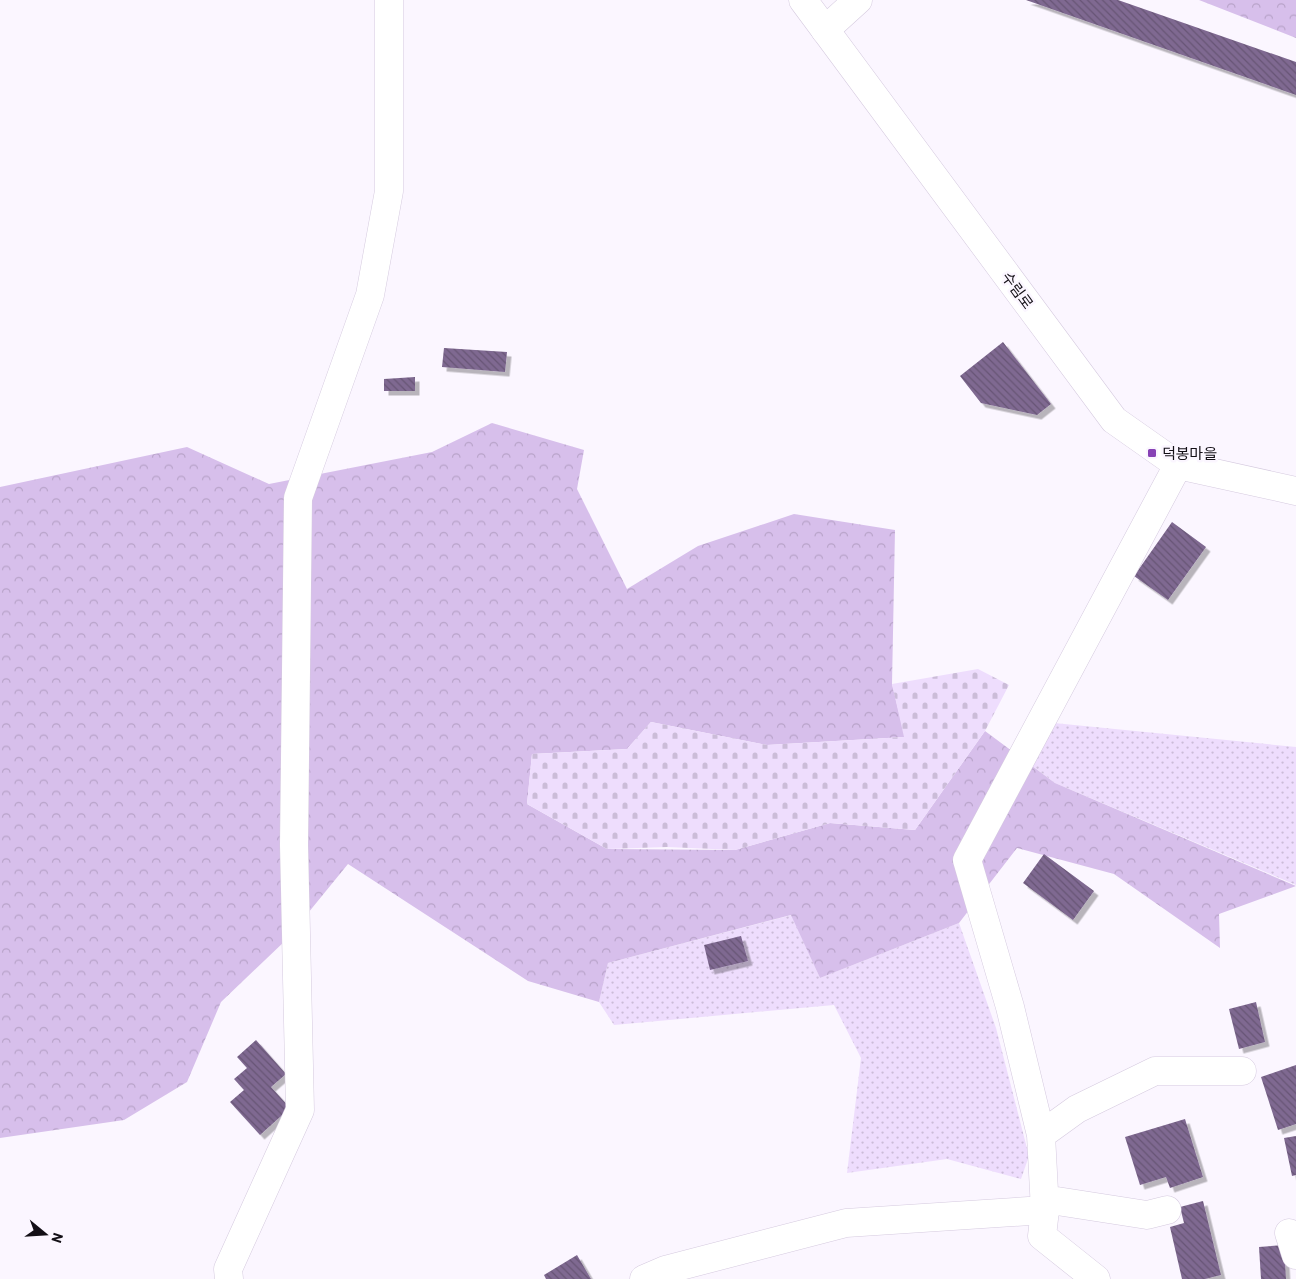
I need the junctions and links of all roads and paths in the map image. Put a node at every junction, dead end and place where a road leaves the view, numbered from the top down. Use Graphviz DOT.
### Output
graph roads {
  1 [pos="389,0"];
  2 [pos="803,0"];
  3 [pos="858,0"];
  4 [pos="825,30"];
  5 [pos="1178,465"];
  6 [pos="1296,491"];
  7 [pos="1242,1071"];
  8 [pos="1041,1135"];
  9 [pos="1045,1204"];
  10 [pos="1167,1210"];
  11 [pos="229,1279"];
  12 [pos="644,1279"];
  13 [pos="1096,1279"];
  1 -- 11 [label="street"];
  2 -- 4 [label="street, 수림로"];
  3 -- 4 [label="street"];
  4 -- 5 [label="street, 수림로"];
  5 -- 6 [label="street, 수림로"];
  5 -- 8 [label="street"];
  7 -- 8 [label="street"];
  8 -- 9 [label="street"];
  9 -- 10 [label="street"];
  9 -- 12 [label="street"];
  9 -- 13 [label="street"];
}
